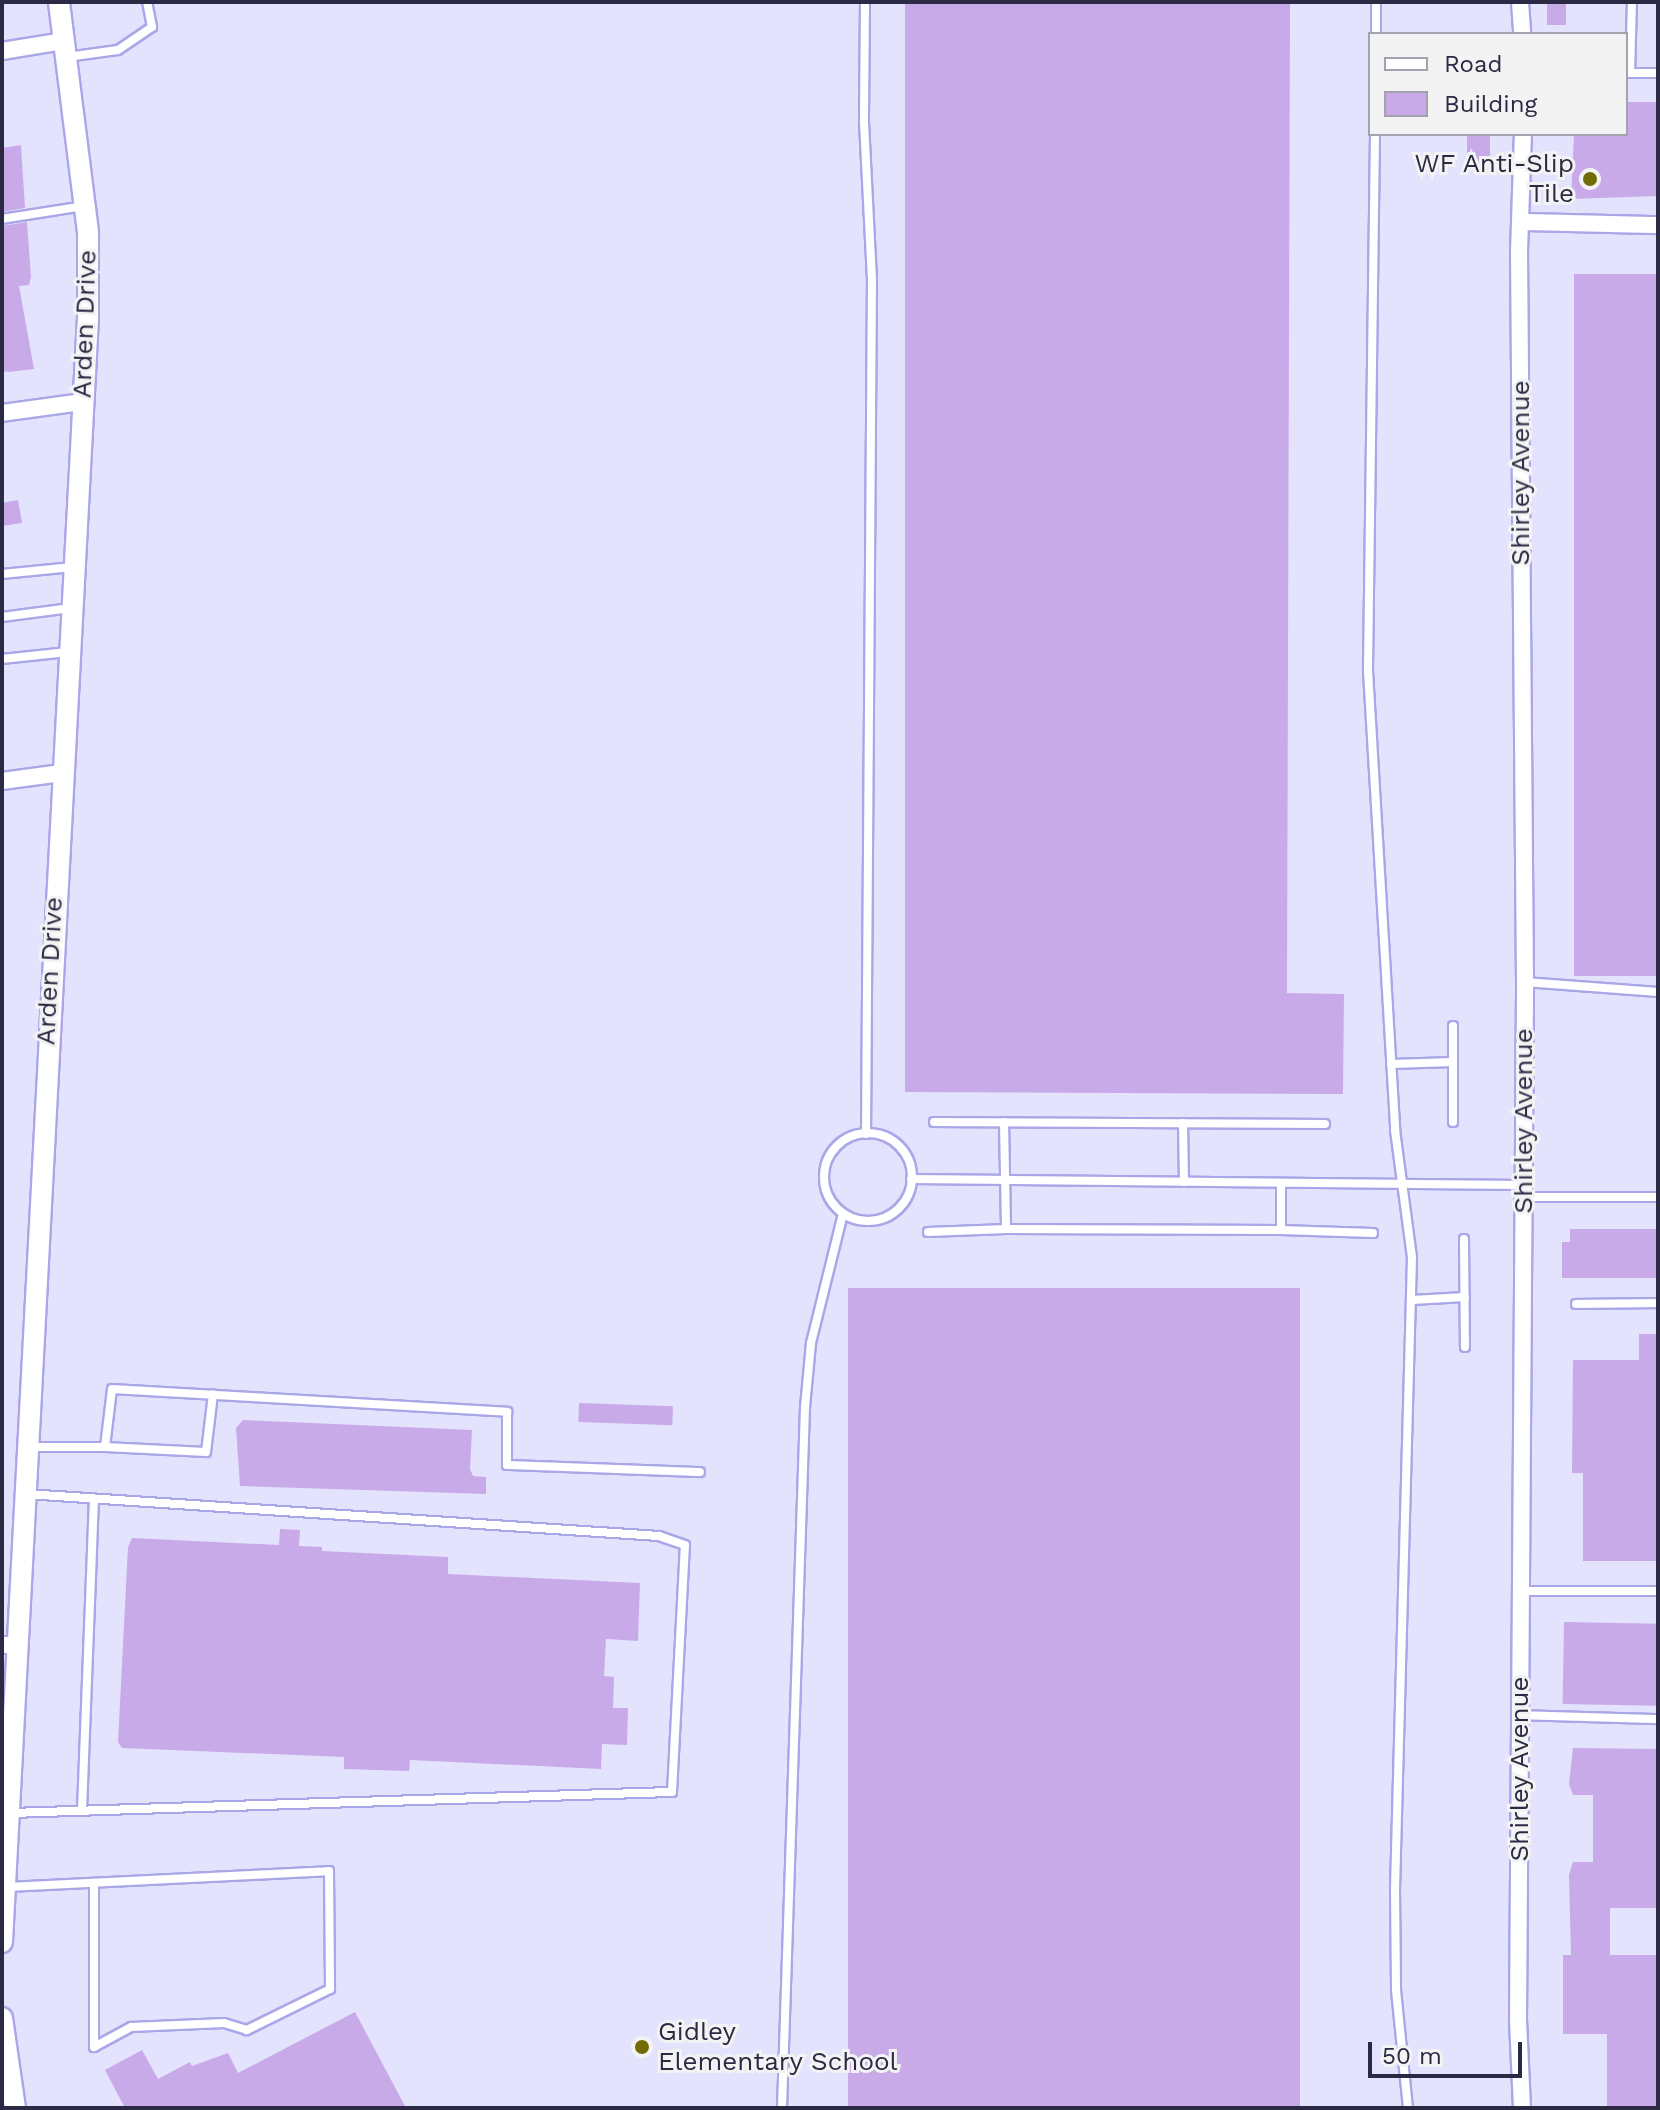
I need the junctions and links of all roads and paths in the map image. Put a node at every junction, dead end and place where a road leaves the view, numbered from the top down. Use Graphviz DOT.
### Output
graph roads {
  1 [pos="59,2"];
  2 [pos="147,2"];
  3 [pos="865,2"];
  4 [pos="1376,2"];
  5 [pos="1520,2"];
  6 [pos="1632,2"];
  7 [pos="1376,32"];
  8 [pos="1522,32"];
  9 [pos="65,49"];
  10 [pos="2,51"];
  11 [pos="1628,73"];
  12 [pos="1658,73"];
  13 [pos="1375,136"];
  14 [pos="1523,136"];
  15 [pos="85,206"];
  16 [pos="2,219"];
  17 [pos="1524,222"];
  18 [pos="1658,225"];
  19 [pos="82,402"];
  20 [pos="2,413"];
  21 [pos="73,567"];
  22 [pos="2,574"];
  23 [pos="71,608"];
  24 [pos="2,617"];
  25 [pos="68,652"];
  26 [pos="2,659"];
  27 [pos="61,773"];
  28 [pos="2,781"];
  29 [pos="1525,982"];
  30 [pos="1658,992"];
  31 [pos="1453,1026"];
  32 [pos="1453,1062"];
  33 [pos="1391,1064"];
  34 [pos="934,1122"];
  35 [pos="1004,1122"];
  36 [pos="1453,1122"];
  37 [pos="1183,1123"];
  38 [pos="1325,1124"];
  39 [pos="866,1134"];
  40 [pos="911,1179"];
  41 [pos="1006,1180"];
  42 [pos="1184,1182"];
  43 [pos="1281,1183"];
  44 [pos="1401,1185"];
  45 [pos="1524,1191"];
  46 [pos="1658,1197"];
  47 [pos="843,1214"];
  48 [pos="1006,1229"];
  49 [pos="1281,1230"];
  50 [pos="928,1232"];
  51 [pos="1373,1233"];
  52 [pos="1464,1239"];
  53 [pos="1465,1297"];
  54 [pos="1412,1300"];
  55 [pos="1658,1303"];
  56 [pos="1576,1304"];
  57 [pos="1465,1347"];
  58 [pos="213,1394"];
  59 [pos="26,1447"];
  60 [pos="105,1447"];
  61 [pos="700,1472"];
  62 [pos="25,1494"];
  63 [pos="94,1499"];
  64 [pos="1521,1591"];
  65 [pos="1658,1591"];
  66 [pos="10,1645"];
  67 [pos="1520,1715"];
  68 [pos="1658,1719"];
  69 [pos="82,1810"];
  70 [pos="9,1813"];
  71 [pos="94,1885"];
  72 [pos="5,1887"];
  73 [pos="2,1942"];
  74 [pos="2,2018"];
  75 [pos="15,2108"];
  76 [pos="782,2108"];
  77 [pos="1408,2108"];
  78 [pos="1522,2108"];
  1 -- 9 [label="street, Arden Drive"];
  2 -- 9 [label="lane"];
  3 -- 39 [label="lane"];
  4 -- 7 [label="lane"];
  5 -- 8 [label="street"];
  6 -- 11 [label="lane"];
  9 -- 10 [label="street"];
  9 -- 15 [label="street, Arden Drive"];
  11 -- 12 [label="lane"];
  13 -- 33 [label="lane"];
  14 -- 17 [label="street, Shirley Avenue"];
  15 -- 16 [label="lane"];
  15 -- 19 [label="street, Arden Drive"];
  17 -- 18 [label="street"];
  17 -- 29 [label="street, Shirley Avenue"];
  19 -- 20 [label="street"];
  19 -- 21 [label="street, Arden Drive"];
  21 -- 22 [label="lane"];
  21 -- 23 [label="street, Arden Drive"];
  23 -- 24 [label="lane"];
  23 -- 25 [label="street, Arden Drive"];
  25 -- 26 [label="lane"];
  25 -- 27 [label="street, Arden Drive"];
  27 -- 28 [label="street"];
  27 -- 59 [label="street, Arden Drive"];
  29 -- 30 [label="lane"];
  29 -- 45 [label="street, Shirley Avenue"];
  31 -- 32 [label="lane"];
  32 -- 33 [label="lane"];
  32 -- 36 [label="lane"];
  33 -- 44 [label="lane"];
  34 -- 35 [label="lane"];
  35 -- 37 [label="lane"];
  35 -- 41 [label="lane"];
  37 -- 38 [label="lane"];
  37 -- 42 [label="lane"];
  39 -- 40 [label="lane"];
  39 -- 47 [label="lane"];
  40 -- 41 [label="lane"];
  40 -- 47 [label="lane"];
  41 -- 42 [label="lane"];
  41 -- 48 [label="lane"];
  42 -- 43 [label="lane"];
  43 -- 44 [label="lane"];
  43 -- 49 [label="lane"];
  44 -- 45 [label="lane"];
  44 -- 54 [label="lane"];
  45 -- 46 [label="lane"];
  45 -- 64 [label="street, Shirley Avenue"];
  47 -- 76 [label="lane"];
  48 -- 49 [label="lane"];
  48 -- 50 [label="lane"];
  49 -- 51 [label="lane"];
  52 -- 53 [label="lane"];
  53 -- 54 [label="lane"];
  53 -- 57 [label="lane"];
  54 -- 77 [label="lane"];
  55 -- 56 [label="lane"];
  58 -- 60 [label="lane"];
  58 -- 60 [label="lane"];
  58 -- 61 [label="lane"];
  59 -- 60 [label="lane"];
  59 -- 62 [label="street, Arden Drive"];
  62 -- 63 [label="lane"];
  62 -- 66 [label="street, Arden Drive"];
  63 -- 69 [label="lane"];
  63 -- 69 [label="lane"];
  64 -- 65 [label="lane"];
  64 -- 67 [label="street, Shirley Avenue"];
  66 -- 70 [label="street, Arden Drive"];
  67 -- 68 [label="lane"];
  67 -- 78 [label="street, Shirley Avenue"];
  69 -- 70 [label="lane"];
  70 -- 72 [label="street, Arden Drive"];
  71 -- 71 [label="lane"];
  71 -- 72 [label="lane"];
  72 -- 73 [label="street, Arden Drive"];
  74 -- 75 [label="street"];
}
